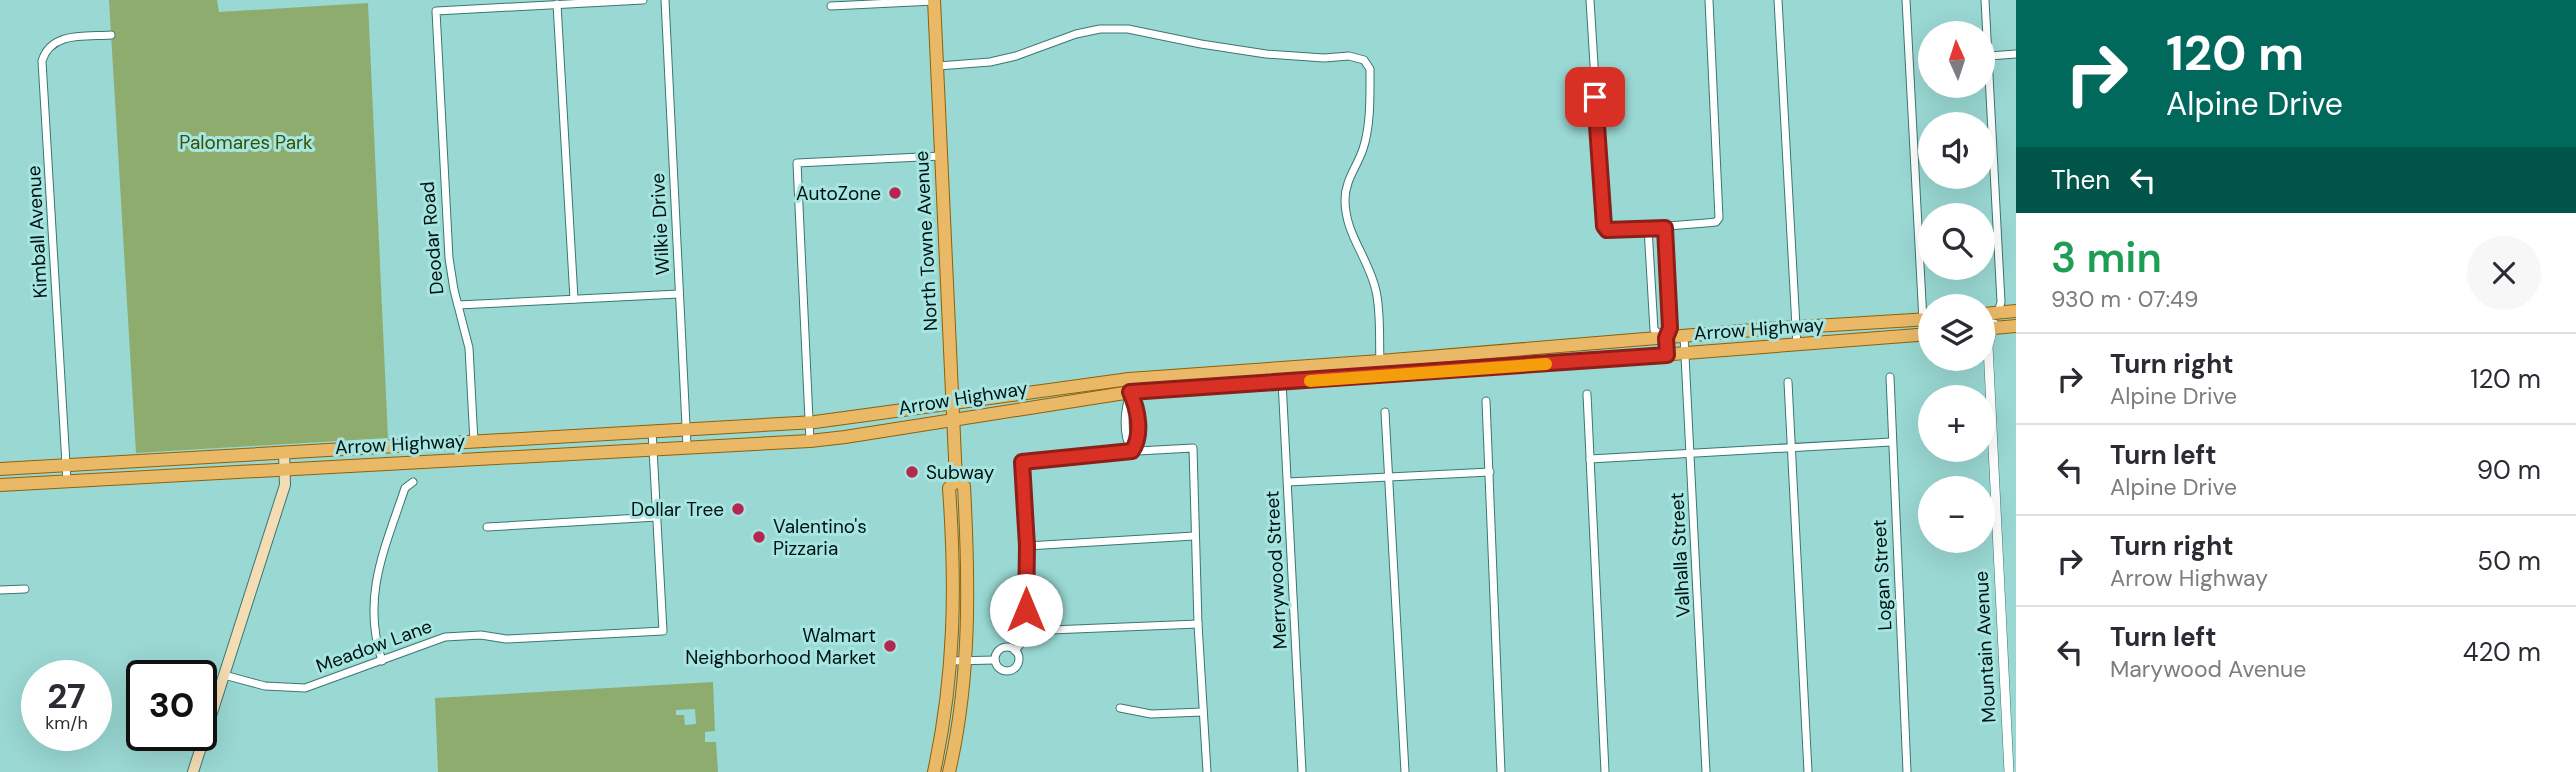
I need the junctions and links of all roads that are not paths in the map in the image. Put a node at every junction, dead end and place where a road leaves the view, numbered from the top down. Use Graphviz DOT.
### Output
graph roads {
  1 [pos="643,0"];
  2 [pos="665,0"];
  3 [pos="1590,0"];
  4 [pos="1709,0"];
  5 [pos="1779,0"];
  6 [pos="1906,0"];
  7 [pos="1985,0"];
  8 [pos="934,1"];
  9 [pos="557,4"];
  10 [pos="831,6"];
  11 [pos="1986,21"];
  12 [pos="111,35"];
  13 [pos="2016,54"];
  14 [pos="1995,56"];
  15 [pos="938,66"];
  16 [pos="1991,98"];
  17 [pos="942,156"];
  18 [pos="1648,228"];
  19 [pos="1665,228"];
  20 [pos="679,294"];
  21 [pos="1924,294"];
  22 [pos="575,299"];
  23 [pos="458,305"];
  24 [pos="2016,311"];
  25 [pos="1995,312"];
  26 [pos="1998,312"];
  27 [pos="1995,317"];
  28 [pos="1918,320"];
  29 [pos="2016,326"];
  30 [pos="1995,328"];
  31 [pos="1796,329"];
  32 [pos="1918,335"];
  33 [pos="1684,336"];
  34 [pos="1666,338"];
  35 [pos="1797,345"];
  36 [pos="1685,354"];
  37 [pos="1667,355"];
  38 [pos="1380,361"];
  39 [pos="1281,367"];
  40 [pos="1989,371"];
  41 [pos="1889,377"];
  42 [pos="1788,382"];
  43 [pos="1282,383"];
  44 [pos="1130,392"];
  45 [pos="1587,394"];
  46 [pos="1486,401"];
  47 [pos="953,402"];
  48 [pos="1385,412"];
  49 [pos="954,419"];
  50 [pos="809,423"];
  51 [pos="687,429"];
  52 [pos="652,431"];
  53 [pos="810,441"];
  54 [pos="474,442"];
  55 [pos="1891,442"];
  56 [pos="687,446"];
  57 [pos="1791,447"];
  58 [pos="653,448"];
  59 [pos="1132,451"];
  60 [pos="284,452"];
  61 [pos="1691,452"];
  62 [pos="1590,459"];
  63 [pos="474,460"];
  64 [pos="66,465"];
  65 [pos="0,469"];
  66 [pos="285,470"];
  67 [pos="1490,472"];
  68 [pos="1389,477"];
  69 [pos="956,480"];
  70 [pos="67,481"];
  71 [pos="412,482"];
  72 [pos="1288,482"];
  73 [pos="0,485"];
  74 [pos="657,517"];
  75 [pos="487,527"];
  76 [pos="1194,536"];
  77 [pos="1027,546"];
  78 [pos="25,589"];
  79 [pos="0,590"];
  80 [pos="1198,624"];
  81 [pos="1026,631"];
  82 [pos="1015,651"];
  83 [pos="995,660"];
  84 [pos="382,661"];
  85 [pos="951,661"];
  86 [pos="965,661"];
  87 [pos="224,675"];
  88 [pos="1120,708"];
  89 [pos="1203,712"];
  90 [pos="193,772"];
  91 [pos="934,772"];
  92 [pos="949,772"];
  93 [pos="1207,772"];
  94 [pos="1302,772"];
  95 [pos="1405,772"];
  96 [pos="1501,772"];
  97 [pos="1605,772"];
  98 [pos="1706,772"];
  99 [pos="1808,772"];
  100 [pos="1907,772"];
  101 [pos="2009,772"];
  1 -- 9 [label="street"];
  2 -- 20 [label="street, Wilkie Drive"];
  3 -- 18 [label="street"];
  4 -- 19 [label="street"];
  5 -- 31 [label="street"];
  6 -- 21 [label="street"];
  7 -- 11 [label="street"];
  8 -- 10 [label="street"];
  8 -- 15 [label="main road, North Towne Avenue"];
  9 -- 22 [label="street"];
  9 -- 23 [label="street, Deodar Road"];
  12 -- 64 [label="street, Kimball Avenue"];
  13 -- 14 [label="street"];
  15 -- 17 [label="main road, North Towne Avenue"];
  15 -- 38 [label="street"];
  16 -- 26 [label="street"];
  17 -- 47 [label="main road, North Towne Avenue"];
  17 -- 50 [label="street"];
  18 -- 19 [label="street"];
  18 -- 34 [label="street"];
  19 -- 34 [label="street"];
  20 -- 22 [label="street"];
  20 -- 51 [label="street, Wilkie Drive"];
  22 -- 23 [label="street"];
  23 -- 54 [label="street, Deodar Road"];
  24 -- 26 [label="main road"];
  25 -- 26 [label="main road"];
  26 -- 27 [label="street, Mountain Avenue"];
  28 -- 31 [label="main road, Arrow Highway"];
  29 -- 30 [label="main road"];
  31 -- 33 [label="main road, Arrow Highway"];
  31 -- 35 [label="street"];
  32 -- 35 [label="main road, Arrow Highway"];
  33 -- 34 [label="main road, Arrow Highway"];
  33 -- 36 [label="street, Valhalla Street"];
  34 -- 37 [label="street"];
  34 -- 38 [label="main road, Arrow Highway"];
  35 -- 36 [label="main road, Arrow Highway"];
  36 -- 37 [label="main road, Arrow Highway"];
  36 -- 61 [label="street, Valhalla Street"];
  37 -- 43 [label="main road, Arrow Highway"];
  38 -- 39 [label="main road, Arrow Highway"];
  39 -- 43 [label="street, Merrywood Street"];
  39 -- 47 [label="main road, Arrow Highway"];
  40 -- 101 [label="street, Mountain Avenue"];
  41 -- 55 [label="street, Logan Street"];
  42 -- 57 [label="street"];
  43 -- 44 [label="main road, Arrow Highway"];
  43 -- 72 [label="street, Merrywood Street"];
  44 -- 49 [label="main road, Arrow Highway"];
  44 -- 59 [label="street"];
  45 -- 62 [label="street"];
  46 -- 67 [label="street"];
  47 -- 49 [label="main road, North Towne Avenue"];
  47 -- 50 [label="main road, Arrow Highway"];
  48 -- 68 [label="street"];
  49 -- 53 [label="main road, Arrow Highway"];
  49 -- 69 [label="main road, North Towne Avenue"];
  50 -- 51 [label="main road, Arrow Highway"];
  50 -- 53 [label="street"];
  51 -- 52 [label="main road, Arrow Highway"];
  51 -- 56 [label="street, Wilkie Drive"];
  52 -- 54 [label="main road, Arrow Highway"];
  52 -- 58 [label="street"];
  53 -- 56 [label="main road, Arrow Highway"];
  54 -- 60 [label="main road, Arrow Highway"];
  54 -- 63 [label="main road, Deodar Road"];
  55 -- 57 [label="street"];
  55 -- 100 [label="street, Logan Street"];
  56 -- 58 [label="main road, Arrow Highway"];
  57 -- 61 [label="street"];
  57 -- 99 [label="street"];
  58 -- 63 [label="main road, Arrow Highway"];
  58 -- 74 [label="street"];
  59 -- 76 [label="street"];
  59 -- 77 [label="street"];
  60 -- 64 [label="main road, Arrow Highway"];
  60 -- 66 [label="main road"];
  61 -- 62 [label="street"];
  61 -- 98 [label="street, Valhalla Street"];
  62 -- 97 [label="street"];
  63 -- 66 [label="main road, Arrow Highway"];
  64 -- 65 [label="main road, Arrow Highway"];
  64 -- 70 [label="street, Kimball Avenue"];
  66 -- 70 [label="main road, Arrow Highway"];
  66 -- 87 [label="main road"];
  67 -- 68 [label="street"];
  67 -- 96 [label="street"];
  68 -- 72 [label="street"];
  68 -- 95 [label="street"];
  69 -- 85 [label="main road, North Towne Avenue"];
  69 -- 86 [label="main road, North Towne Avenue"];
  70 -- 73 [label="main road, Arrow Highway"];
  71 -- 84 [label="street"];
  72 -- 94 [label="street, Merrywood Street"];
  74 -- 75 [label="street"];
  74 -- 84 [label="street, Meadow Lane"];
  76 -- 77 [label="street"];
  76 -- 80 [label="street"];
  77 -- 81 [label="street"];
  78 -- 79 [label="street"];
  80 -- 81 [label="street"];
  80 -- 89 [label="street"];
  81 -- 82 [label="street"];
  82 -- 83 [label="street"];
  82 -- 83 [label="street"];
  83 -- 86 [label="street"];
  84 -- 87 [label="street, Meadow Lane"];
  85 -- 86 [label="street"];
  85 -- 91 [label="main road, North Towne Avenue"];
  86 -- 92 [label="main road, North Towne Avenue"];
  87 -- 90 [label="main road"];
  88 -- 89 [label="street"];
  89 -- 93 [label="street"];
}
